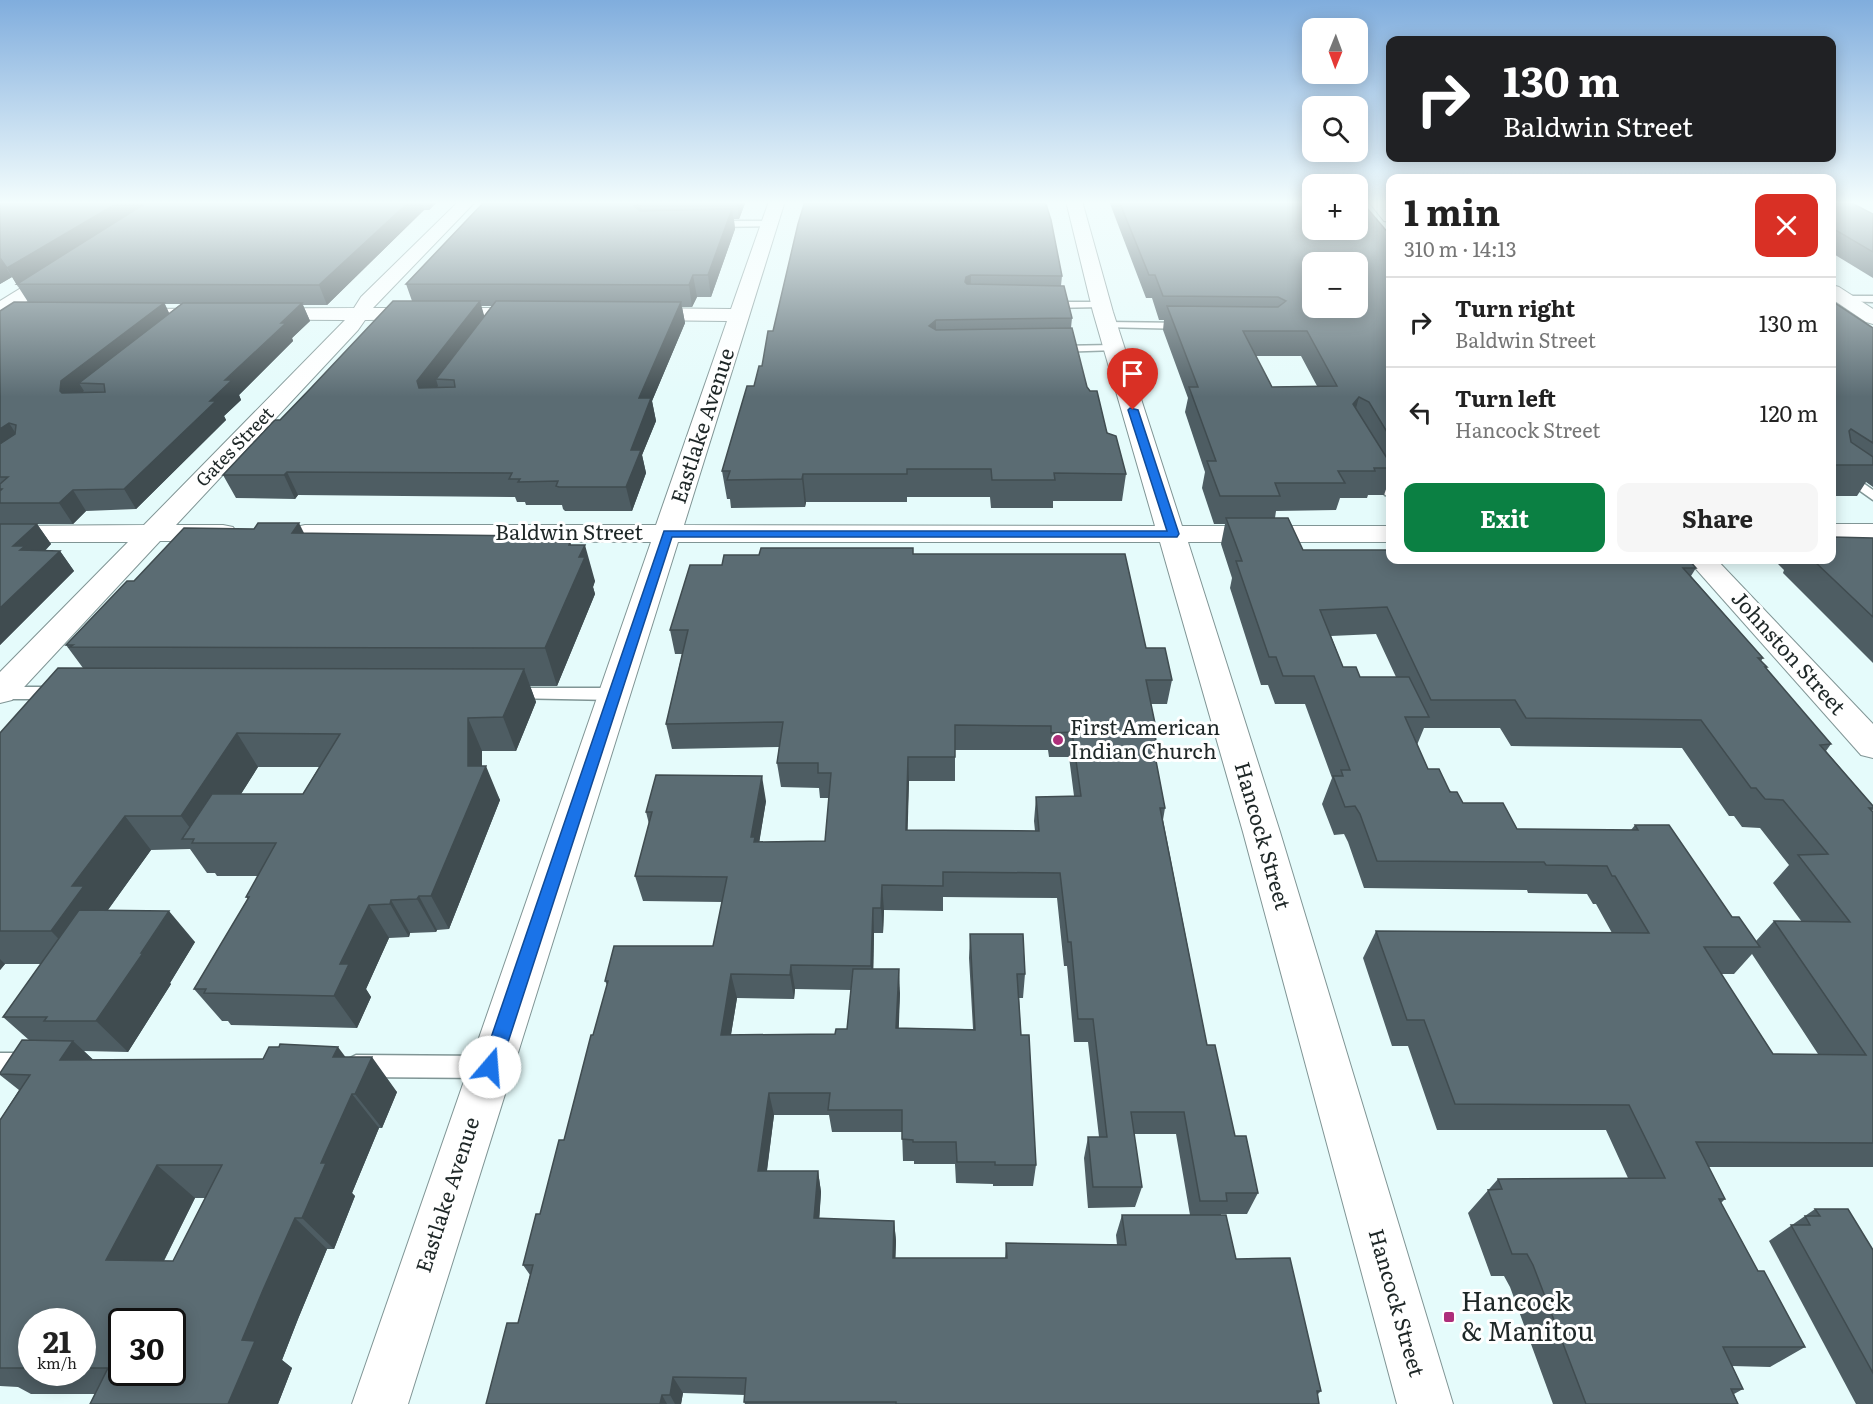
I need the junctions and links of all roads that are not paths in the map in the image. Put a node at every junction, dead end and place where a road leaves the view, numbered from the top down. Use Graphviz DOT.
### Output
graph roads {
  1 [pos="70,267"];
  2 [pos="402,267"];
  3 [pos="755,267"];
  4 [pos="1091,267"];
  5 [pos="1837,295"];
  6 [pos="1873,299"];
  7 [pos="1035,304"];
  8 [pos="0,311"];
  9 [pos="34,312"];
  10 [pos="102,313"];
  11 [pos="359,314"];
  12 [pos="548,314"];
  13 [pos="619,314"];
  14 [pos="739,315"];
  15 [pos="1103,315"];
  16 [pos="1873,318"];
  17 [pos="1194,326"];
  18 [pos="1113,348"];
  19 [pos="1042,349"];
  20 [pos="1369,456"];
  21 [pos="1836,468"];
  22 [pos="1386,485"];
  23 [pos="1873,496"];
  24 [pos="1836,532"];
  25 [pos="1873,532"];
  26 [pos="248,533"];
  27 [pos="284,533"];
  28 [pos="668,533"];
  29 [pos="0,534"];
  30 [pos="152,534"];
  31 [pos="1173,534"];
  32 [pos="1386,534"];
  33 [pos="1706,564"];
  34 [pos="0,692"];
  35 [pos="71,693"];
  36 [pos="496,694"];
  37 [pos="614,694"];
  38 [pos="1873,746"];
  39 [pos="0,1063"];
  40 [pos="48,1063"];
  41 [pos="335,1066"];
  42 [pos="490,1067"];
  43 [pos="380,1404"];
  44 [pos="1425,1404"];
  1 -- 8 [label="street"];
  2 -- 11 [label="street, Gates Street"];
  3 -- 14 [label="street, Eastlake Avenue"];
  4 -- 15 [label="street, Hancock Street"];
  5 -- 6 [label="lane"];
  5 -- 16 [label="street"];
  7 -- 15 [label="lane"];
  8 -- 9 [label="street"];
  10 -- 11 [label="street"];
  11 -- 12 [label="street"];
  11 -- 30 [label="street, Gates Street"];
  13 -- 14 [label="street"];
  14 -- 28 [label="street, Eastlake Avenue"];
  15 -- 17 [label="lane"];
  15 -- 18 [label="street, Hancock Street"];
  18 -- 19 [label="lane"];
  18 -- 31 [label="street, Hancock Street"];
  20 -- 22 [label="lane"];
  21 -- 23 [label="lane"];
  24 -- 25 [label="street"];
  26 -- 30 [label="street"];
  27 -- 28 [label="street, Baldwin Street"];
  28 -- 31 [label="street, Baldwin Street"];
  28 -- 37 [label="street, Eastlake Avenue"];
  29 -- 30 [label="street"];
  30 -- 34 [label="street, Gates Street"];
  31 -- 32 [label="street, Baldwin Street"];
  31 -- 44 [label="street, Hancock Street"];
  33 -- 38 [label="street, Johnston Street"];
  34 -- 35 [label="lane"];
  36 -- 37 [label="lane"];
  37 -- 42 [label="street, Eastlake Avenue"];
  39 -- 40 [label="lane"];
  41 -- 42 [label="lane"];
  42 -- 43 [label="street, Eastlake Avenue"];
}
